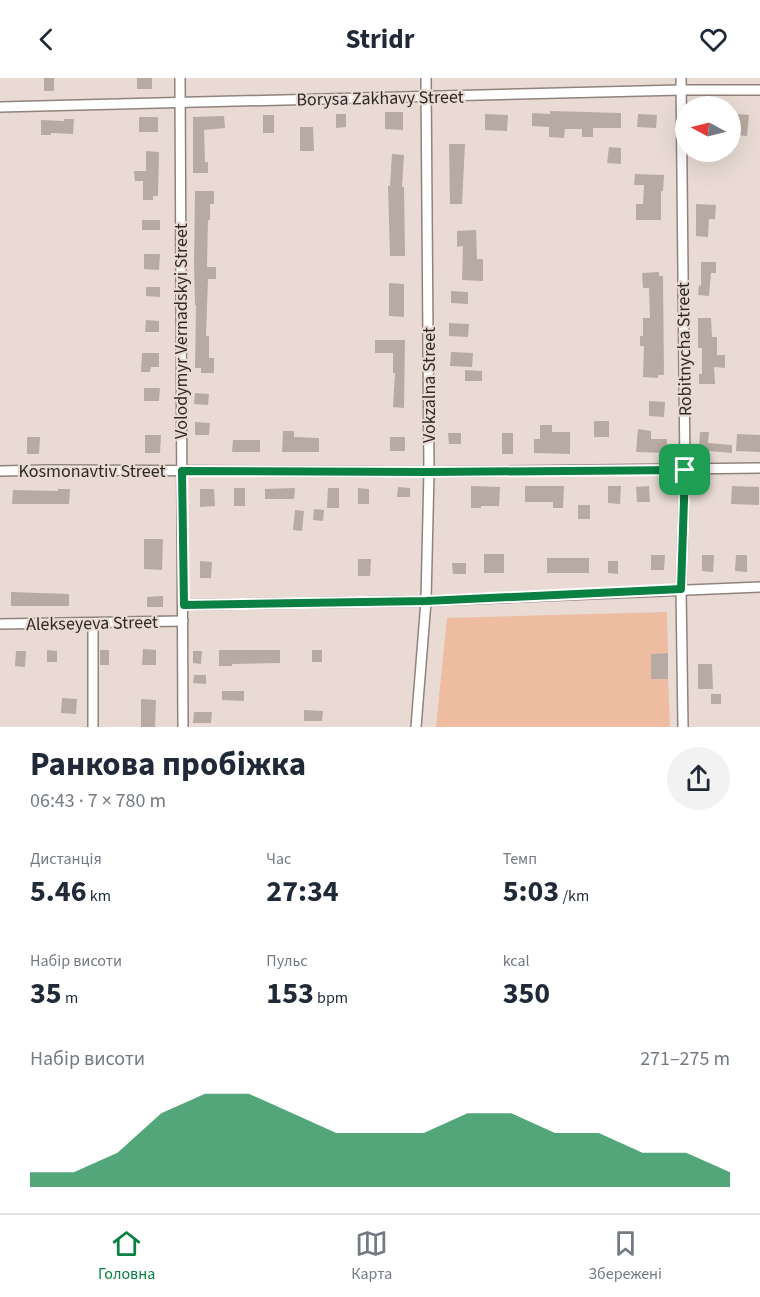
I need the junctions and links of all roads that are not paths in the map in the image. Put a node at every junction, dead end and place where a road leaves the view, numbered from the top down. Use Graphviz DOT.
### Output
graph roads {
  1 [pos="180,78"];
  2 [pos="426,78"];
  3 [pos="681,78"];
  4 [pos="681,90"];
  5 [pos="760,90"];
  6 [pos="427,97"];
  7 [pos="180,103"];
  8 [pos="0,107"];
  9 [pos="760,468"];
  10 [pos="685,470"];
  11 [pos="0,471"];
  12 [pos="182,471"];
  13 [pos="429,472"];
  14 [pos="760,586"];
  15 [pos="681,589"];
  16 [pos="426,601"];
  17 [pos="184,605"];
  18 [pos="183,621"];
  19 [pos="93,623"];
  20 [pos="0,624"];
  21 [pos="93,727"];
  22 [pos="183,727"];
  23 [pos="416,727"];
  24 [pos="683,727"];
  1 -- 7 [label="street, Volodymyr Vernadskyi Street"];
  2 -- 6 [label="street, Vokzalna Street"];
  3 -- 4 [label="street, Robitnycha Street"];
  4 -- 5 [label="street, Borysa Zakhavy Street"];
  4 -- 6 [label="street, Borysa Zakhavy Street"];
  4 -- 10 [label="street, Robitnycha Street"];
  6 -- 7 [label="street, Borysa Zakhavy Street"];
  6 -- 13 [label="street, Vokzalna Street"];
  7 -- 8 [label="street, Borysa Zakhavy Street"];
  7 -- 12 [label="street, Volodymyr Vernadskyi Street"];
  9 -- 10 [label="street, Kosmonavtiv Street"];
  10 -- 13 [label="street, Kosmonavtiv Street"];
  10 -- 15 [label="street, Robitnycha Street"];
  11 -- 12 [label="street, Kosmonavtiv Street"];
  12 -- 13 [label="street, Kosmonavtiv Street"];
  12 -- 17 [label="street, Volodymyr Vernadskyi Street"];
  13 -- 16 [label="street, Vokzalna Street"];
  14 -- 15 [label="street, Alekseyeva Street"];
  15 -- 16 [label="street, Alekseyeva Street"];
  15 -- 24 [label="street, Robitnycha Street"];
  16 -- 17 [label="street, Alekseyeva Street"];
  16 -- 23 [label="street, Vokzalna Street"];
  17 -- 18 [label="street, Volodymyr Vernadskyi Street"];
  18 -- 19 [label="street, Alekseyeva Street"];
  18 -- 22 [label="street, Volodymyr Vernadskyi Street"];
  19 -- 20 [label="street, Alekseyeva Street"];
  19 -- 21 [label="street"];
}
